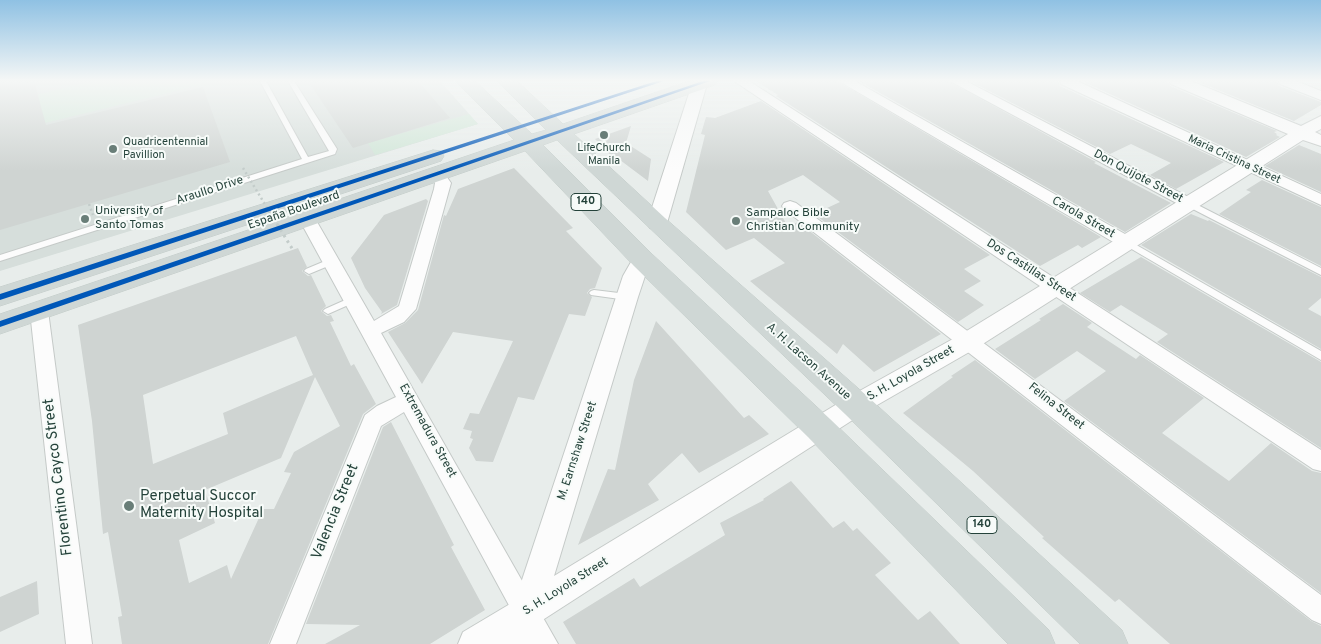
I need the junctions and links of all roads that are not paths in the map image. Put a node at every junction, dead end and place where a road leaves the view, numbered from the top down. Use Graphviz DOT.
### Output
graph roads {
  1 [pos="279,111"];
  2 [pos="310,111"];
  3 [pos="495,111"];
  4 [pos="538,111"];
  5 [pos="588,111"];
  6 [pos="603,111"];
  7 [pos="694,111"];
  8 [pos="786,111"];
  9 [pos="897,111"];
  10 [pos="1013,111"];
  11 [pos="1130,111"];
  12 [pos="1249,111"];
  13 [pos="1321,121"];
  14 [pos="553,125"];
  15 [pos="1300,133"];
  16 [pos="521,136"];
  17 [pos="1321,141"];
  18 [pos="306,160"];
  19 [pos="1247,166"];
  20 [pos="437,173"];
  21 [pos="1321,200"];
  22 [pos="1188,203"];
  23 [pos="790,206"];
  24 [pos="307,219"];
  25 [pos="656,223"];
  26 [pos="1126,242"];
  27 [pos="0,258"];
  28 [pos="643,260"];
  29 [pos="330,262"];
  30 [pos="309,271"];
  31 [pos="1321,272"];
  32 [pos="1055,287"];
  33 [pos="594,293"];
  34 [pos="0,297"];
  35 [pos="627,297"];
  36 [pos="352,300"];
  37 [pos="40,310"];
  38 [pos="328,310"];
  39 [pos="0,324"];
  40 [pos="369,331"];
  41 [pos="969,341"];
  42 [pos="1321,356"];
  43 [pos="410,400"];
  44 [pos="856,406"];
  45 [pos="819,428"];
  46 [pos="1321,462"];
  47 [pos="1321,611"];
  48 [pos="527,612"];
  49 [pos="79,644"];
  50 [pos="284,644"];
  51 [pos="475,644"];
  52 [pos="518,644"];
  53 [pos="545,644"];
  54 [pos="1036,644"];
  55 [pos="1108,644"];
  1 -- 18 [label="lane"];
  2 -- 18 [label="lane, Araullo Drive"];
  3 -- 16 [label="main road, 140"];
  4 -- 14 [label="main road, A. H. Lacson Avenue / 140"];
  5 -- 14 [label="main road, España Boulevard"];
  6 -- 14 [label="main road, España Boulevard"];
  7 -- 25 [label="street"];
  8 -- 32 [label="street, Dos Castillas Street"];
  9 -- 26 [label="street, Carola Street"];
  10 -- 22 [label="street, Don Quijote Street"];
  11 -- 19 [label="street, Maria Cristina Street"];
  12 -- 15 [label="street"];
  13 -- 15 [label="street, S. H. Loyola Street"];
  14 -- 16 [label="main road, España Boulevard"];
  14 -- 25 [label="main road, A. H. Lacson Avenue / 140"];
  15 -- 17 [label="street"];
  15 -- 19 [label="street, S. H. Loyola Street"];
  16 -- 20 [label="main road, España Boulevard"];
  16 -- 28 [label="main road, 140"];
  16 -- 34 [label="main road, España Boulevard"];
  18 -- 27 [label="lane, Araullo Drive"];
  19 -- 21 [label="street, Maria Cristina Street"];
  19 -- 22 [label="street, S. H. Loyola Street"];
  20 -- 24 [label="main road, España Boulevard"];
  20 -- 40 [label="street"];
  22 -- 26 [label="street, S. H. Loyola Street"];
  22 -- 31 [label="lane, Don Quijote Street"];
  23 -- 41 [label="street, Felina Street"];
  24 -- 29 [label="street, Extremadura Street"];
  24 -- 37 [label="main road, España Boulevard"];
  25 -- 44 [label="main road, A. H. Lacson Avenue / 140"];
  26 -- 32 [label="street, S. H. Loyola Street"];
  26 -- 42 [label="lane, Carola Street"];
  28 -- 35 [label="street, M. Earnshaw Street"];
  28 -- 45 [label="main road, 140"];
  29 -- 30 [label="lane"];
  29 -- 36 [label="street, Extremadura Street"];
  32 -- 41 [label="street, S. H. Loyola Street"];
  32 -- 46 [label="street, Dos Castillas Street"];
  33 -- 35 [label="lane"];
  35 -- 48 [label="street, M. Earnshaw Street"];
  36 -- 38 [label="lane"];
  36 -- 40 [label="street, Extremadura Street"];
  37 -- 39 [label="main road, España Boulevard"];
  37 -- 49 [label="street, Florentino Cayco Street"];
  40 -- 43 [label="street, Extremadura Street"];
  41 -- 44 [label="street, S. H. Loyola Street"];
  41 -- 47 [label="street, Felina Street"];
  43 -- 48 [label="street, Extremadura Street"];
  43 -- 50 [label="street, Valencia Street"];
  44 -- 45 [label="street, S. H. Loyola Street"];
  44 -- 55 [label="main road, A. H. Lacson Avenue / 140"];
  45 -- 48 [label="street, S. H. Loyola Street"];
  45 -- 54 [label="main road, 140"];
  48 -- 51 [label="street, S. H. Loyola Street"];
  48 -- 52 [label="street, M. Earnshaw Street"];
  48 -- 53 [label="street, Extremadura Street"];
}
